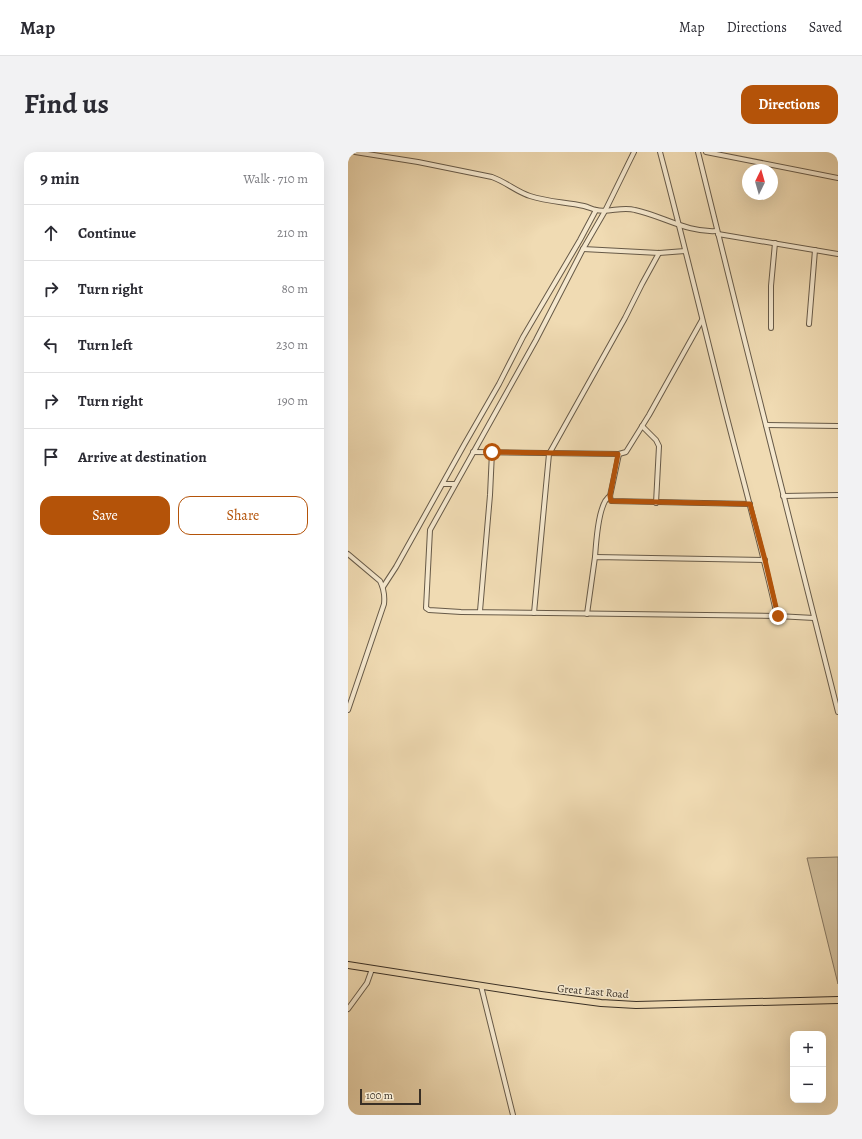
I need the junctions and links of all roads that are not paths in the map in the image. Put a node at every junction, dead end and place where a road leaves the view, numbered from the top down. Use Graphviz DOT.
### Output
graph roads {
  1 [pos="355,152"];
  2 [pos="634,152"];
  3 [pos="660,152"];
  4 [pos="698,152"];
  5 [pos="706,152"];
  6 [pos="838,178"];
  7 [pos="596,210"];
  8 [pos="605,211"];
  9 [pos="680,226"];
  10 [pos="717,232"];
  11 [pos="775,243"];
  12 [pos="583,249"];
  13 [pos="815,250"];
  14 [pos="685,251"];
  15 [pos="659,253"];
  16 [pos="838,254"];
  17 [pos="702,320"];
  18 [pos="809,324"];
  19 [pos="771,328"];
  20 [pos="766,425"];
  21 [pos="642,426"];
  22 [pos="838,426"];
  23 [pos="474,452"];
  24 [pos="492,452"];
  25 [pos="550,453"];
  26 [pos="618,454"];
  27 [pos="443,484"];
  28 [pos="455,484"];
  29 [pos="838,495"];
  30 [pos="610,496"];
  31 [pos="783,496"];
  32 [pos="656,503"];
  33 [pos="750,504"];
  34 [pos="348,554"];
  35 [pos="595,557"];
  36 [pos="765,560"];
  37 [pos="383,587"];
  38 [pos="480,612"];
  39 [pos="534,613"];
  40 [pos="586,614"];
  41 [pos="778,616"];
  42 [pos="814,618"];
  43 [pos="348,710"];
  44 [pos="838,712"];
  45 [pos="348,965"];
  46 [pos="372,969"];
  47 [pos="481,986"];
  48 [pos="838,1000"];
  49 [pos="348,1010"];
  50 [pos="513,1115"];
  1 -- 7 [label="street"];
  2 -- 8 [label="street"];
  3 -- 9 [label="street"];
  4 -- 10 [label="street"];
  5 -- 6 [label="street"];
  7 -- 8 [label="street"];
  7 -- 27 [label="street"];
  8 -- 9 [label="street"];
  8 -- 12 [label="street"];
  9 -- 10 [label="street"];
  9 -- 14 [label="street"];
  10 -- 11 [label="street"];
  10 -- 20 [label="street"];
  11 -- 13 [label="street"];
  11 -- 19 [label="street"];
  12 -- 15 [label="street"];
  12 -- 23 [label="street"];
  13 -- 16 [label="street"];
  13 -- 18 [label="street"];
  14 -- 15 [label="street"];
  14 -- 17 [label="street"];
  15 -- 25 [label="street"];
  17 -- 21 [label="street"];
  17 -- 33 [label="street"];
  20 -- 22 [label="street"];
  20 -- 31 [label="street"];
  21 -- 26 [label="street"];
  21 -- 32 [label="street"];
  23 -- 24 [label="street"];
  23 -- 28 [label="street"];
  24 -- 25 [label="street"];
  24 -- 38 [label="street"];
  25 -- 26 [label="street"];
  25 -- 39 [label="street"];
  26 -- 30 [label="street"];
  27 -- 28 [label="street"];
  27 -- 37 [label="street"];
  28 -- 38 [label="street"];
  29 -- 31 [label="street"];
  30 -- 32 [label="street"];
  30 -- 35 [label="street"];
  31 -- 42 [label="street"];
  32 -- 33 [label="street"];
  33 -- 36 [label="street"];
  34 -- 37 [label="street"];
  35 -- 36 [label="street"];
  35 -- 40 [label="street"];
  36 -- 41 [label="street"];
  37 -- 43 [label="street"];
  38 -- 39 [label="street"];
  39 -- 40 [label="street"];
  40 -- 41 [label="street"];
  41 -- 42 [label="street"];
  42 -- 44 [label="street"];
  45 -- 46 [label="highway, Great East Road"];
  46 -- 47 [label="highway, Great East Road"];
  46 -- 49 [label="street"];
  47 -- 48 [label="highway, Great East Road"];
  47 -- 50 [label="street"];
}
